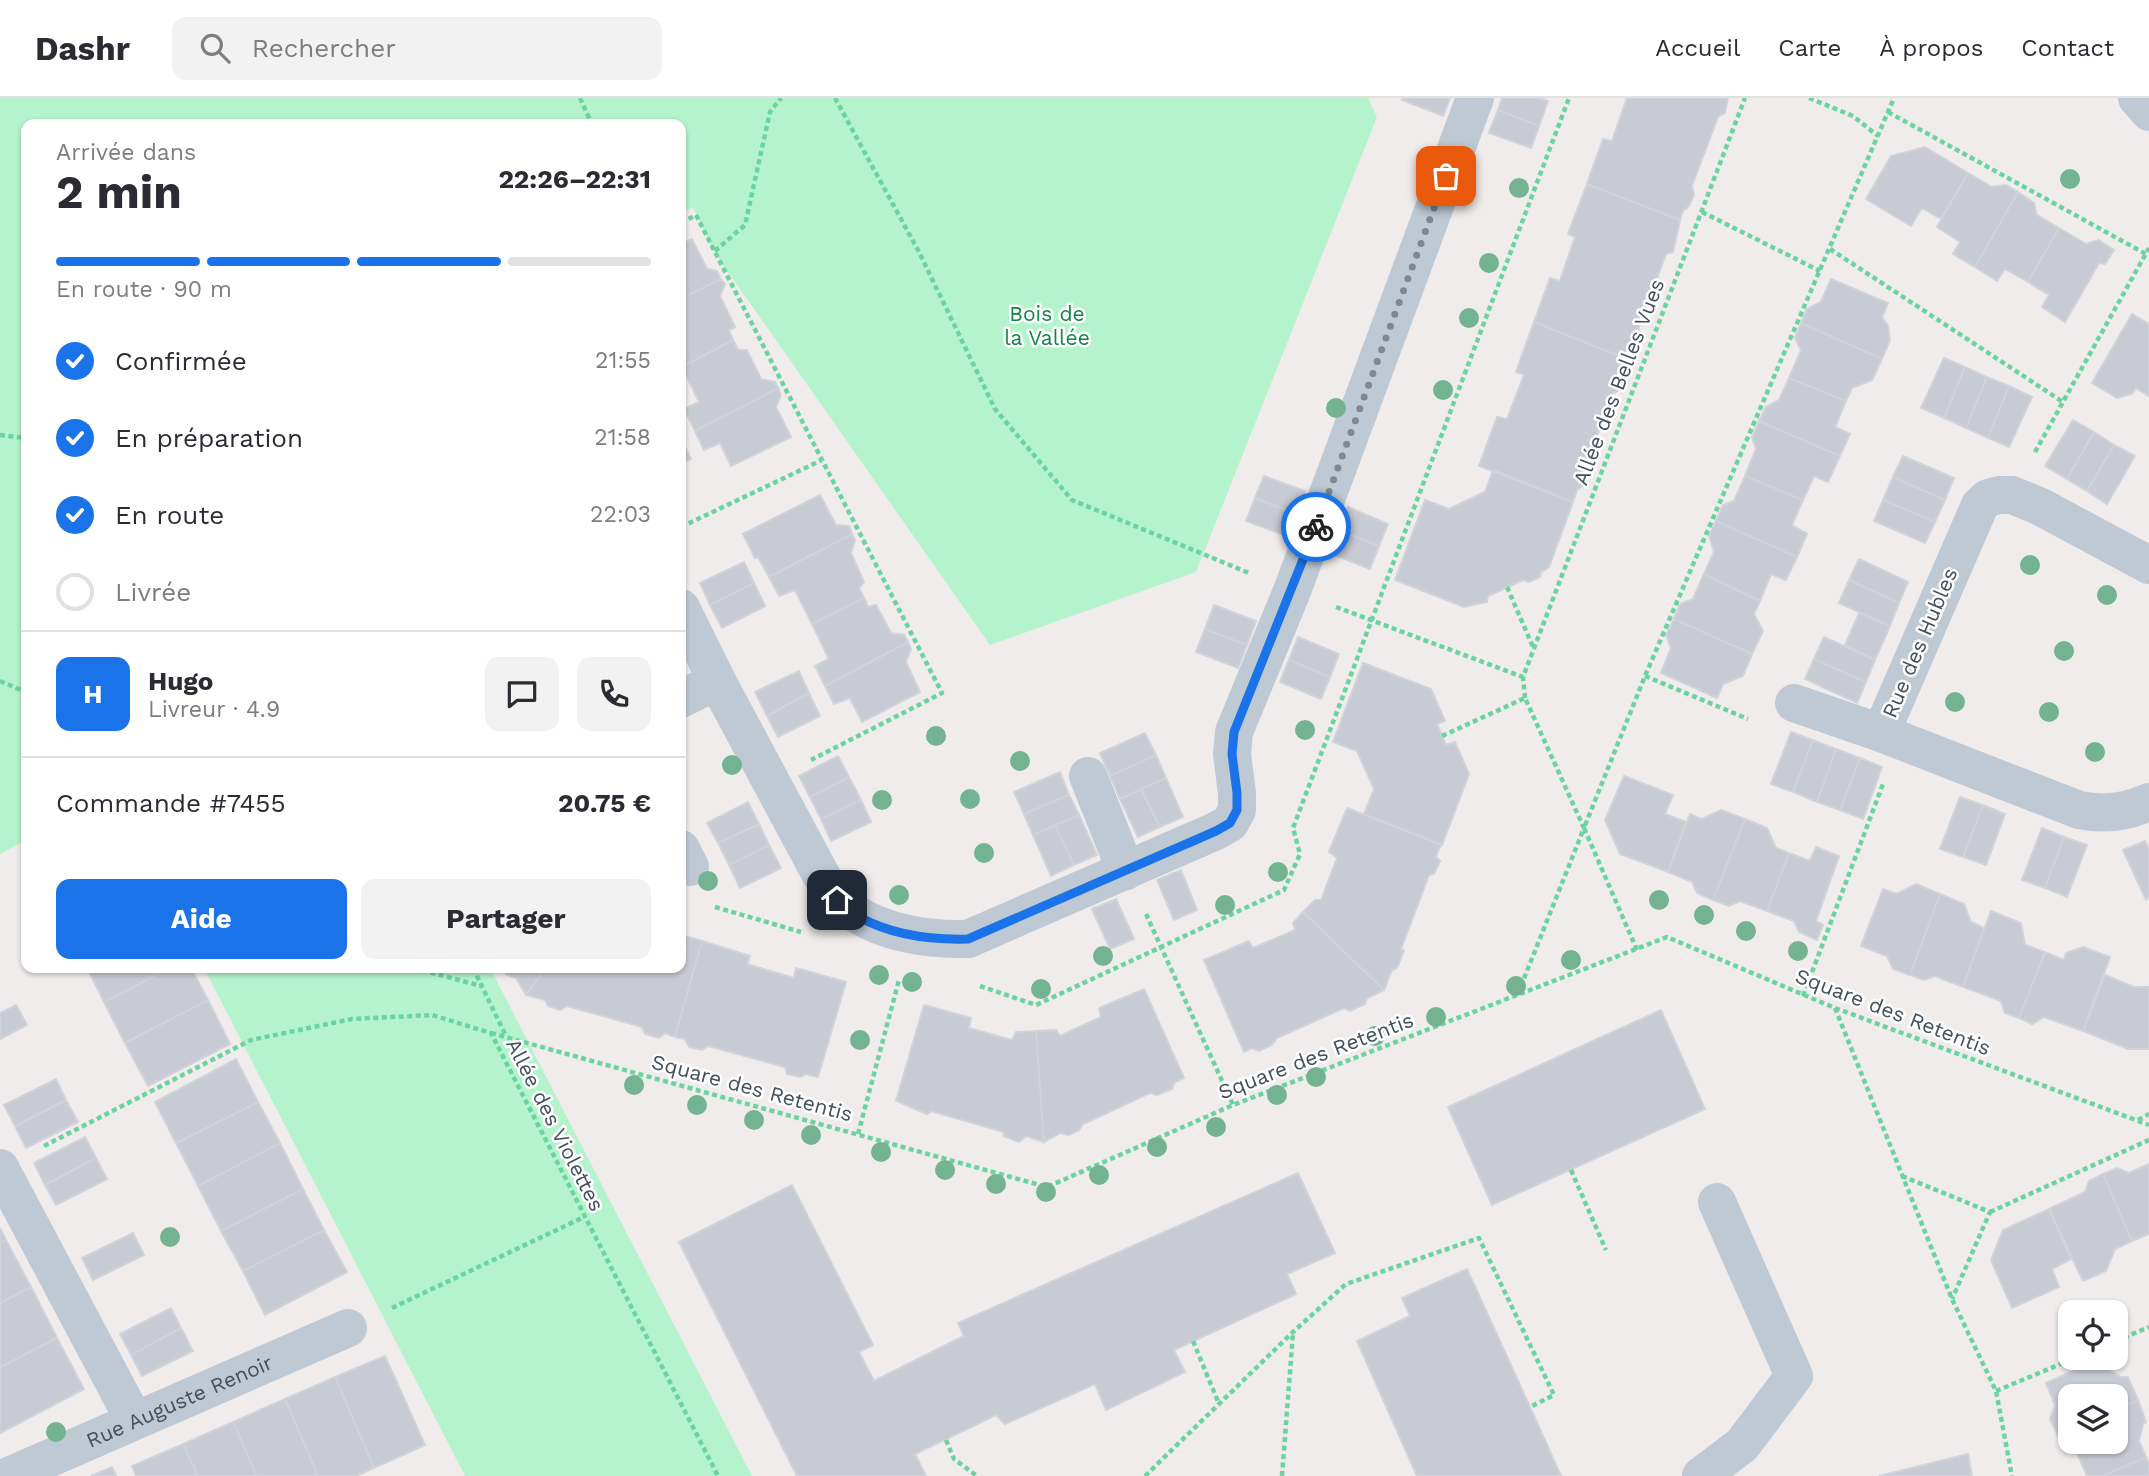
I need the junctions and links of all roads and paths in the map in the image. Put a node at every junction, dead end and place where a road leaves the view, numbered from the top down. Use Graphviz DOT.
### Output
graph roads {
  1 [pos="580,98"];
  2 [pos="781,98"];
  3 [pos="835,98"];
  4 [pos="1475,98"];
  5 [pos="1745,98"];
  6 [pos="1809,98"];
  7 [pos="1894,98"];
  8 [pos="2137,98"];
  9 [pos="1888,112"];
  10 [pos="2149,112"];
  11 [pos="589,119"];
  12 [pos="1878,136"];
  13 [pos="1702,212"];
  14 [pos="686,220"];
  15 [pos="2149,248"];
  16 [pos="1830,249"];
  17 [pos="715,252"];
  18 [pos="2147,254"];
  19 [pos="1820,271"];
  20 [pos="2063,402"];
  21 [pos="0,435"];
  22 [pos="21,437"];
  23 [pos="822,460"];
  24 [pos="2012,495"];
  25 [pos="686,525"];
  26 [pos="2149,565"];
  27 [pos="1507,587"];
  28 [pos="1292,591"];
  29 [pos="686,618"];
  30 [pos="1534,649"];
  31 [pos="1645,676"];
  32 [pos="1523,677"];
  33 [pos="0,681"];
  34 [pos="717,681"];
  35 [pos="21,690"];
  36 [pos="686,696"];
  37 [pos="1525,698"];
  38 [pos="1794,703"];
  39 [pos="1442,736"];
  40 [pos="1890,737"];
  41 [pos="1088,776"];
  42 [pos="770,781"];
  43 [pos="2149,802"];
  44 [pos="1584,828"];
  45 [pos="1126,871"];
  46 [pos="910,935"];
  47 [pos="1637,950"];
  48 [pos="432,973"];
  49 [pos="475,973"];
  50 [pos="482,987"];
  51 [pos="1517,996"];
  52 [pos="1803,996"];
  53 [pos="1835,1009"];
  54 [pos="491,1033"];
  55 [pos="506,1037"];
  56 [pos="1233,1105"];
  57 [pos="2149,1114"];
  58 [pos="2137,1120"];
  59 [pos="2149,1125"];
  60 [pos="858,1133"];
  61 [pos="2149,1140"];
  62 [pos="0,1169"];
  63 [pos="1571,1170"];
  64 [pos="1901,1175"];
  65 [pos="1717,1202"];
  66 [pos="1990,1212"];
  67 [pos="584,1217"];
  68 [pos="1606,1250"];
  69 [pos="1952,1299"];
  70 [pos="2149,1327"];
  71 [pos="348,1328"];
  72 [pos="1293,1332"];
  73 [pos="2128,1336"];
  74 [pos="1193,1341"];
  75 [pos="2058,1365"];
  76 [pos="1996,1391"];
  77 [pos="1219,1404"];
  78 [pos="1530,1407"];
  79 [pos="134,1420"];
  80 [pos="946,1440"];
  81 [pos="9,1476"];
  82 [pos="718,1476"];
  83 [pos="977,1476"];
  84 [pos="1144,1476"];
  85 [pos="1283,1476"];
  86 [pos="1701,1476"];
  87 [pos="2012,1476"];
  1 -- 11 [label="path"];
  2 -- 17 [label="path"];
  3 -- 28 [label="path"];
  4 -- 28 [label="street"];
  5 -- 13 [label="path, Allée des Belles Vues"];
  6 -- 12 [label="path"];
  7 -- 9 [label="path"];
  8 -- 10 [label="street"];
  9 -- 12 [label="path"];
  9 -- 18 [label="path"];
  12 -- 16 [label="path"];
  13 -- 19 [label="path"];
  13 -- 30 [label="path, Allée des Belles Vues"];
  14 -- 17 [label="path"];
  15 -- 18 [label="path"];
  16 -- 19 [label="path"];
  16 -- 20 [label="path"];
  17 -- 23 [label="path"];
  18 -- 20 [label="path"];
  19 -- 31 [label="path"];
  20 -- 24 [label="path"];
  21 -- 22 [label="path"];
  23 -- 25 [label="path"];
  23 -- 42 [label="path"];
  24 -- 26 [label="street"];
  24 -- 40 [label="street, Rue des Hubles"];
  27 -- 30 [label="path"];
  28 -- 32 [label="path"];
  28 -- 45 [label="street"];
  29 -- 34 [label="street"];
  30 -- 32 [label="path, Allée des Belles Vues"];
  31 -- 38 [label="path"];
  31 -- 44 [label="path"];
  32 -- 37 [label="path"];
  33 -- 35 [label="path"];
  34 -- 36 [label="street"];
  34 -- 42 [label="street"];
  37 -- 39 [label="path"];
  37 -- 44 [label="path"];
  38 -- 40 [label="street"];
  40 -- 43 [label="street, Rue des Hubles"];
  40 -- 52 [label="path"];
  41 -- 45 [label="street"];
  42 -- 46 [label="street"];
  44 -- 47 [label="path"];
  44 -- 51 [label="path"];
  45 -- 46 [label="street"];
  45 -- 56 [label="path"];
  46 -- 60 [label="path"];
  47 -- 51 [label="path, Square des Retentis"];
  47 -- 52 [label="path, Square des Retentis"];
  48 -- 50 [label="path"];
  49 -- 50 [label="path"];
  50 -- 55 [label="path"];
  51 -- 56 [label="path, Square des Retentis"];
  52 -- 53 [label="path, Square des Retentis"];
  53 -- 58 [label="path, Square des Retentis"];
  53 -- 64 [label="path"];
  54 -- 55 [label="path, Square des Retentis"];
  54 -- 62 [label="path, Allée des Violettes"];
  54 -- 67 [label="path, Allée des Violettes"];
  55 -- 60 [label="path, Square des Retentis"];
  56 -- 60 [label="path, Square des Retentis"];
  57 -- 58 [label="path"];
  58 -- 59 [label="path, Square des Retentis"];
  61 -- 66 [label="path"];
  62 -- 79 [label="street"];
  63 -- 68 [label="path"];
  64 -- 66 [label="path"];
  64 -- 69 [label="path"];
  65 -- 86 [label="street"];
  66 -- 69 [label="path"];
  67 -- 71 [label="path"];
  67 -- 82 [label="path, Allée des Violettes"];
  69 -- 76 [label="path"];
  70 -- 73 [label="path"];
  71 -- 79 [label="street, Rue Auguste Renoir"];
  72 -- 77 [label="path"];
  72 -- 78 [label="path"];
  72 -- 85 [label="path"];
  74 -- 77 [label="path"];
  75 -- 76 [label="path"];
  76 -- 87 [label="path"];
  77 -- 84 [label="path"];
  79 -- 81 [label="street, Rue Auguste Renoir"];
  80 -- 83 [label="path"];
}
